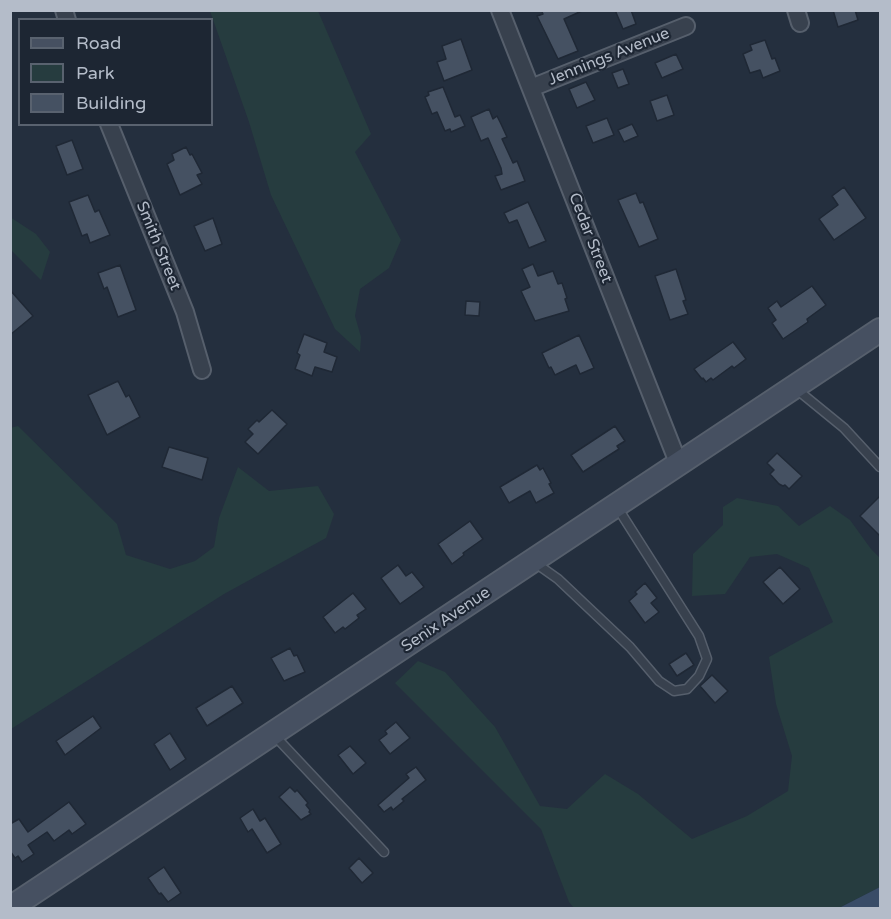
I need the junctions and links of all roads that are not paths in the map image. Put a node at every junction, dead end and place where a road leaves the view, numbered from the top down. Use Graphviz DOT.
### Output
graph roads {
  1 [pos="500,10"];
  2 [pos="686,26"];
  3 [pos="531,88"];
  4 [pos="110,126"];
  5 [pos="880,330"];
  6 [pos="202,370"];
  7 [pos="795,388"];
  8 [pos="679,465"];
  9 [pos="880,468"];
  10 [pos="617,507"];
  11 [pos="534,562"];
  12 [pos="273,735"];
  13 [pos="384,852"];
  14 [pos="10,908"];
  1 -- 3 [label="street, Cedar Street"];
  2 -- 3 [label="street, Jennings Avenue"];
  3 -- 8 [label="street, Cedar Street"];
  4 -- 6 [label="street, Smith Street"];
  5 -- 7 [label="street, Senix Avenue"];
  7 -- 8 [label="street, Senix Avenue"];
  7 -- 9 [label="lane"];
  8 -- 10 [label="street, Senix Avenue"];
  10 -- 11 [label="street, Senix Avenue"];
  10 -- 11 [label="lane"];
  11 -- 12 [label="street, Senix Avenue"];
  12 -- 13 [label="lane"];
  12 -- 14 [label="street, Senix Avenue"];
}
